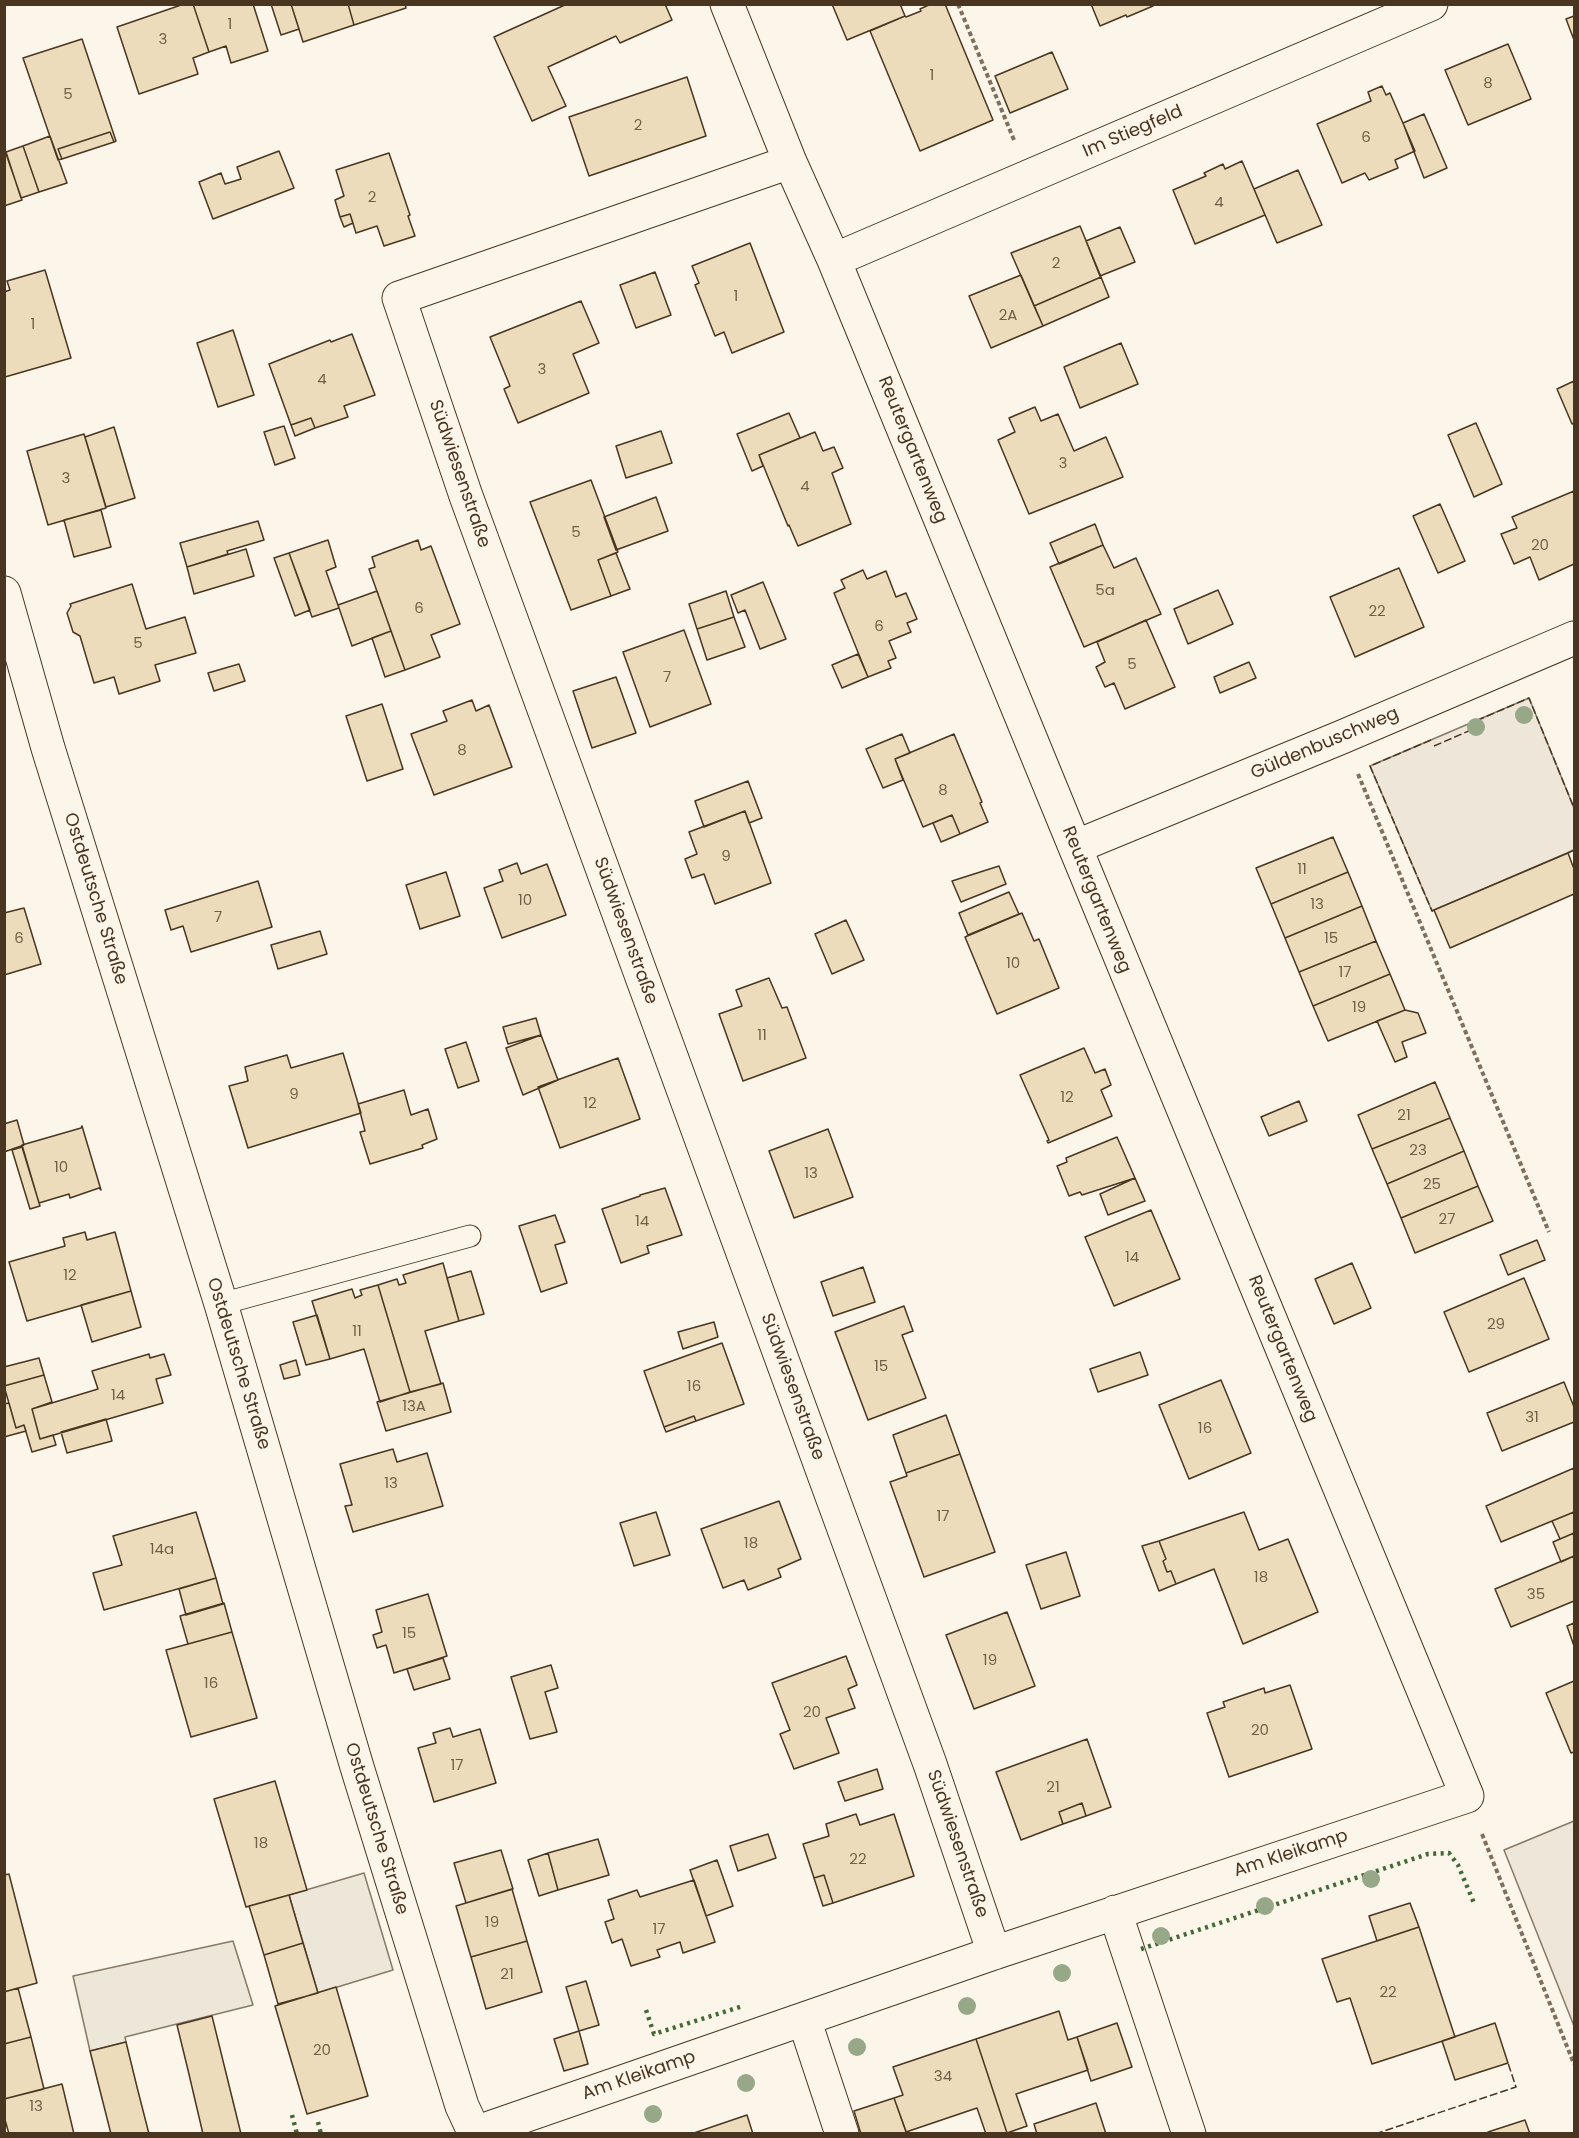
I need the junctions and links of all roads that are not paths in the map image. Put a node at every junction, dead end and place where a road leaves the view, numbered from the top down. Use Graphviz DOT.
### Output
graph roads {
  1 [pos="727,4"];
  2 [pos="1431,4"];
  3 [pos="790,162"];
  4 [pos="834,260"];
  5 [pos="4,593"];
  6 [pos="1575,638"];
  7 [pos="1075,848"];
  8 [pos="470,1236"];
  9 [pos="220,1304"];
  10 [pos="1467,1796"];
  11 [pos="1115,1912"];
  12 [pos="994,1953"];
  13 [pos="804,2019"];
  14 [pos="474,2133"];
  15 [pos="842,2133"];
  16 [pos="1189,2133"];
  1 -- 3 [label="street, Reutergartenweg"];
  2 -- 4 [label="street, Im Stiegfeld"];
  3 -- 4 [label="street, Reutergartenweg"];
  3 -- 12 [label="street, Südwiesenstraße"];
  4 -- 7 [label="street, Reutergartenweg"];
  5 -- 9 [label="street, Ostdeutsche Straße"];
  6 -- 7 [label="street, Güldenbuschweg"];
  7 -- 10 [label="street, Reutergartenweg"];
  8 -- 9 [label="lane"];
  9 -- 14 [label="street, Ostdeutsche Straße"];
  10 -- 11 [label="street, Am Kleikamp"];
  11 -- 12 [label="street, Am Kleikamp"];
  11 -- 16 [label="street"];
  12 -- 13 [label="street, Am Kleikamp"];
  13 -- 14 [label="street, Am Kleikamp"];
  13 -- 15 [label="street"];
}
